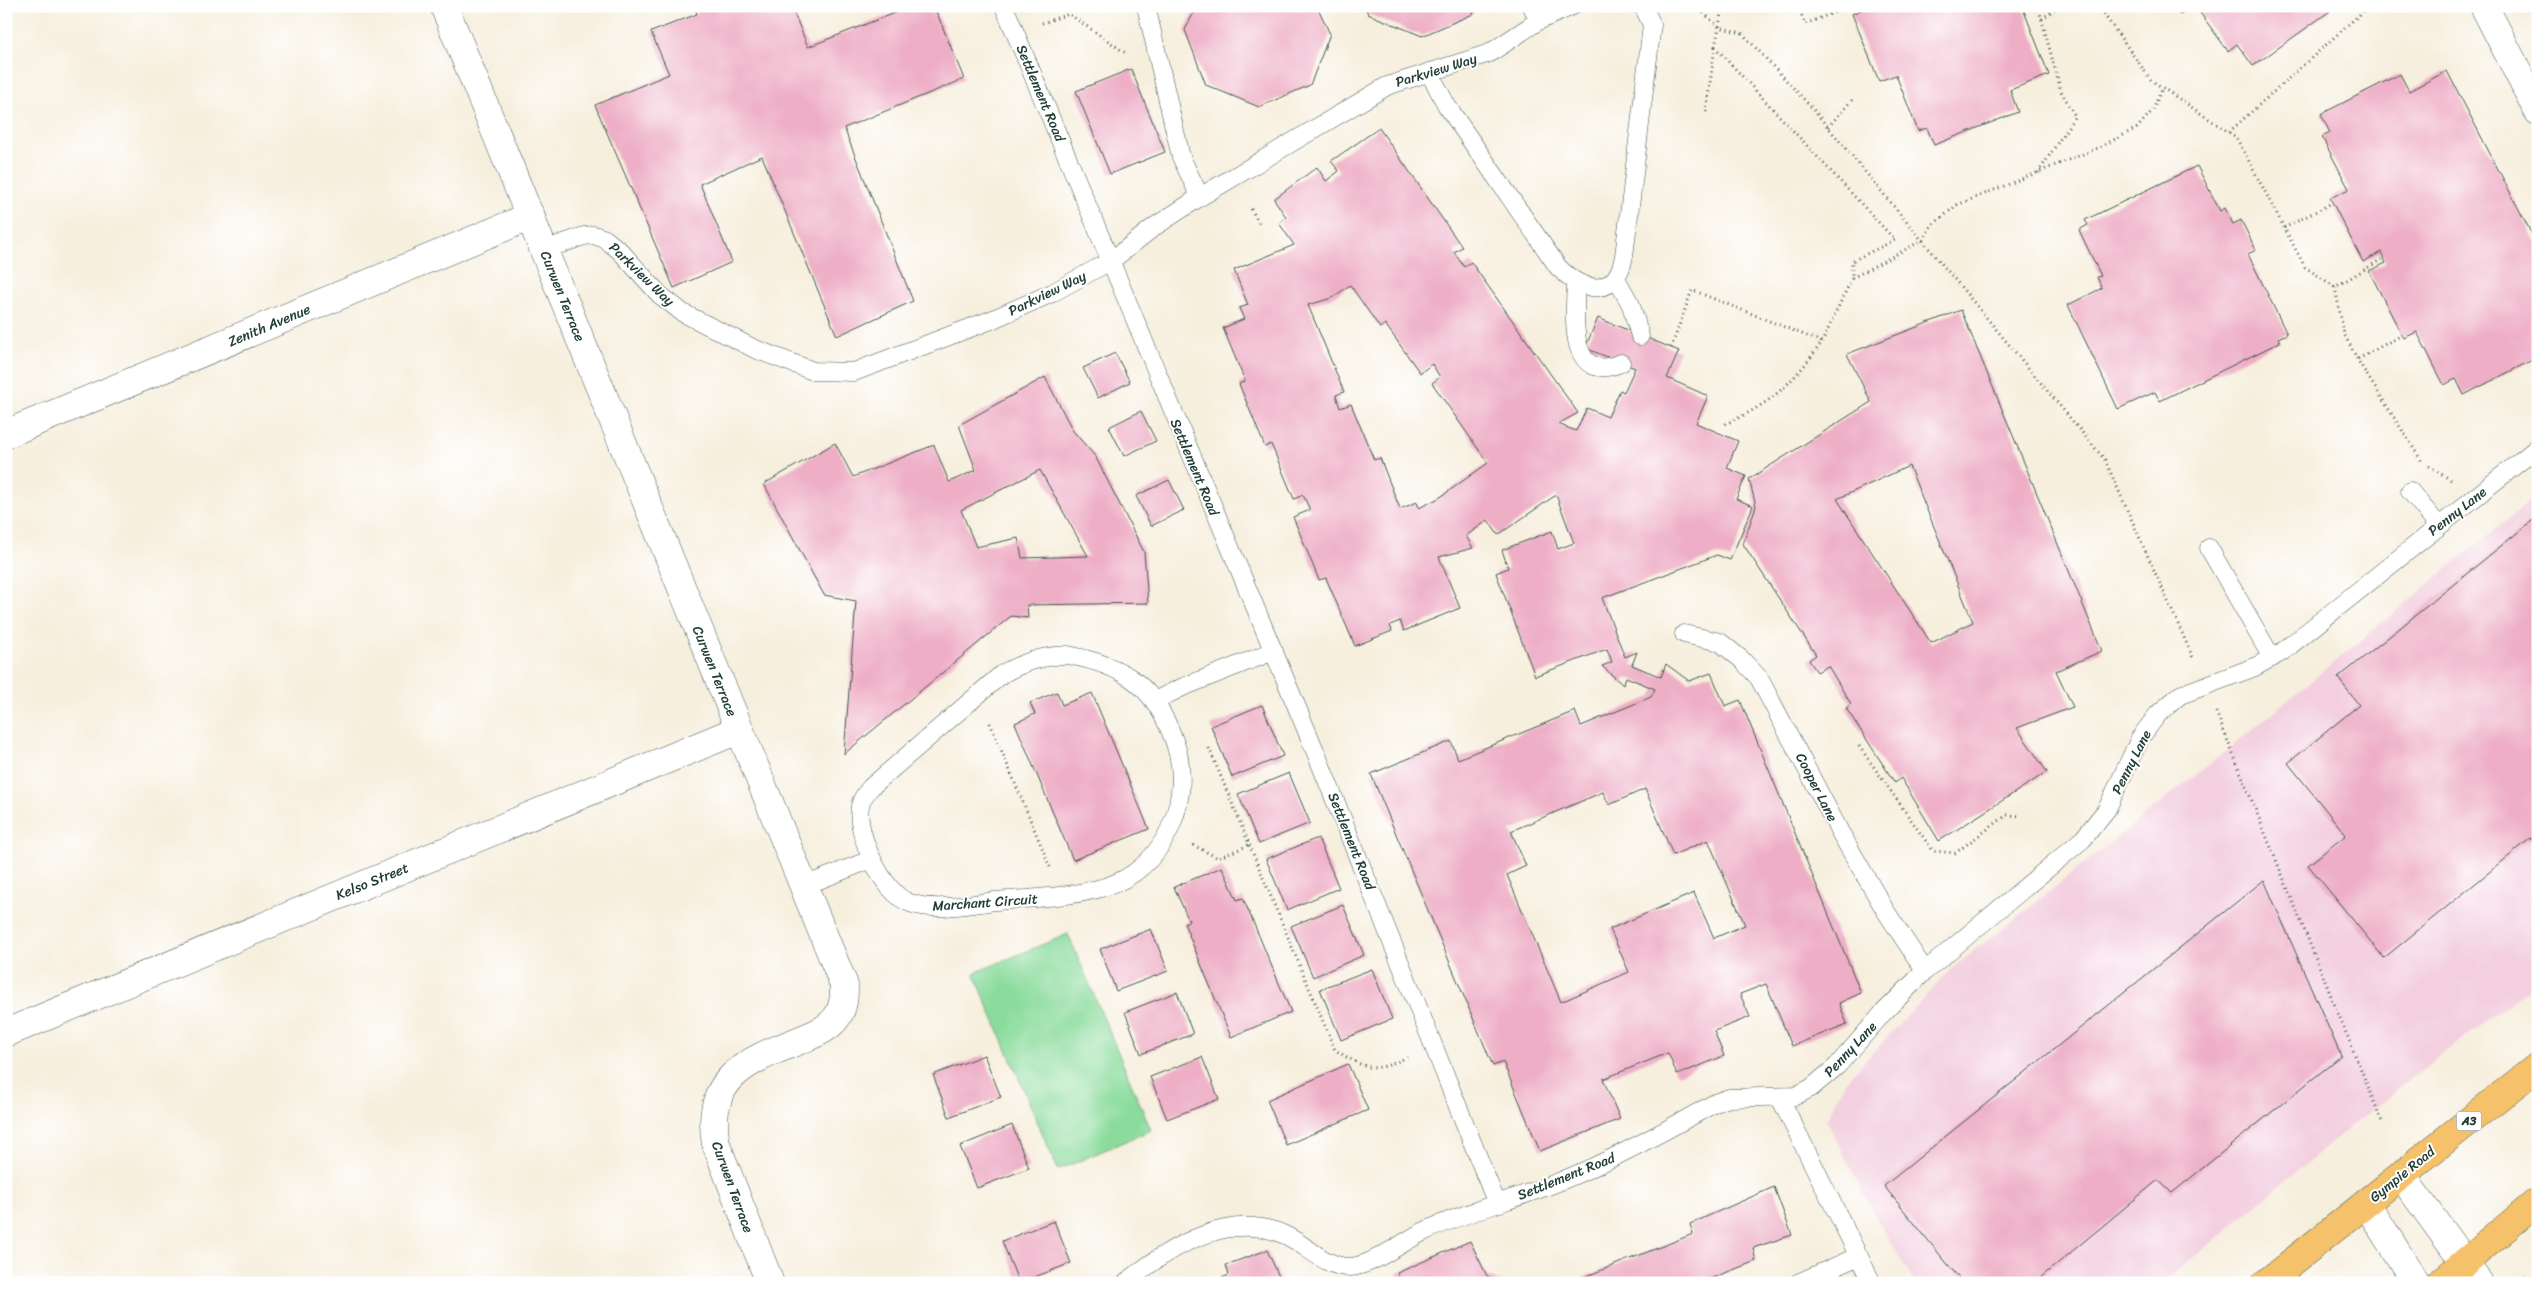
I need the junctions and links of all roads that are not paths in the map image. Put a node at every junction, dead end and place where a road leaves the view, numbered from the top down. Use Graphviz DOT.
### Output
graph roads {
  1 [pos="444,6"];
  2 [pos="1004,6"];
  3 [pos="1146,6"];
  4 [pos="1572,6"];
  5 [pos="1643,6"];
  6 [pos="2484,6"];
  7 [pos="1535,14"];
  8 [pos="1429,72"];
  9 [pos="2538,111"];
  10 [pos="1200,197"];
  11 [pos="531,216"];
  12 [pos="544,250"];
  13 [pos="1112,260"];
  14 [pos="1616,278"];
  15 [pos="1576,282"];
  16 [pos="1640,336"];
  17 [pos="1621,363"];
  18 [pos="6,434"];
  19 [pos="2538,447"];
  20 [pos="2410,491"];
  21 [pos="2438,525"];
  22 [pos="2208,548"];
  23 [pos="1684,634"];
  24 [pos="1274,651"];
  25 [pos="2272,658"];
  26 [pos="1156,700"];
  27 [pos="738,730"];
  28 [pos="872,860"];
  29 [pos="804,886"];
  30 [pos="1925,971"];
  31 [pos="6,1033"];
  32 [pos="2538,1066"];
  33 [pos="1780,1098"];
  34 [pos="2401,1175"];
  35 [pos="2538,1201"];
  36 [pos="2366,1203"];
  37 [pos="1497,1204"];
  38 [pos="1859,1256"];
  39 [pos="2472,1272"];
  40 [pos="1352,1275"];
  41 [pos="770,1283"];
  42 [pos="1126,1283"];
  43 [pos="1798,1283"];
  44 [pos="1872,1283"];
  45 [pos="2266,1283"];
  46 [pos="2416,1283"];
  47 [pos="2440,1283"];
  1 -- 11 [label="street, Curwen Terrace"];
  2 -- 13 [label="lane, Settlement Road"];
  3 -- 10 [label="lane"];
  4 -- 7 [label="lane, Parkview Way"];
  5 -- 14 [label="lane"];
  6 -- 9 [label="street"];
  7 -- 8 [label="lane, Parkview Way"];
  8 -- 10 [label="lane, Parkview Way"];
  8 -- 15 [label="lane"];
  10 -- 13 [label="lane, Parkview Way"];
  11 -- 12 [label="street, Curwen Terrace"];
  11 -- 18 [label="street, Zenith Avenue"];
  12 -- 13 [label="lane, Parkview Way"];
  12 -- 27 [label="street, Curwen Terrace"];
  13 -- 24 [label="lane, Settlement Road"];
  14 -- 15 [label="lane"];
  14 -- 16 [label="lane"];
  15 -- 17 [label="lane"];
  19 -- 21 [label="lane, Penny Lane"];
  20 -- 21 [label="lane"];
  21 -- 25 [label="lane, Penny Lane"];
  22 -- 25 [label="lane"];
  23 -- 30 [label="lane, Cooper Lane"];
  24 -- 26 [label="lane"];
  24 -- 37 [label="lane, Settlement Road"];
  25 -- 30 [label="lane, Penny Lane"];
  26 -- 28 [label="lane, Marchant Circuit"];
  26 -- 28 [label="lane, Marchant Circuit"];
  27 -- 29 [label="street, Curwen Terrace"];
  27 -- 31 [label="street, Kelso Street"];
  28 -- 29 [label="lane"];
  29 -- 41 [label="street, Curwen Terrace"];
  30 -- 33 [label="lane, Penny Lane"];
  32 -- 34 [label="highway, Gympie Road / A3"];
  33 -- 37 [label="lane, Settlement Road"];
  33 -- 38 [label="lane"];
  34 -- 36 [label="highway, Gympie Road / A3"];
  34 -- 39 [label="street"];
  35 -- 39 [label="highway"];
  36 -- 45 [label="highway, Gympie Road / A3"];
  36 -- 46 [label="street"];
  37 -- 40 [label="lane"];
  38 -- 43 [label="lane"];
  38 -- 44 [label="lane"];
  39 -- 47 [label="highway"];
  40 -- 42 [label="lane"];
}
